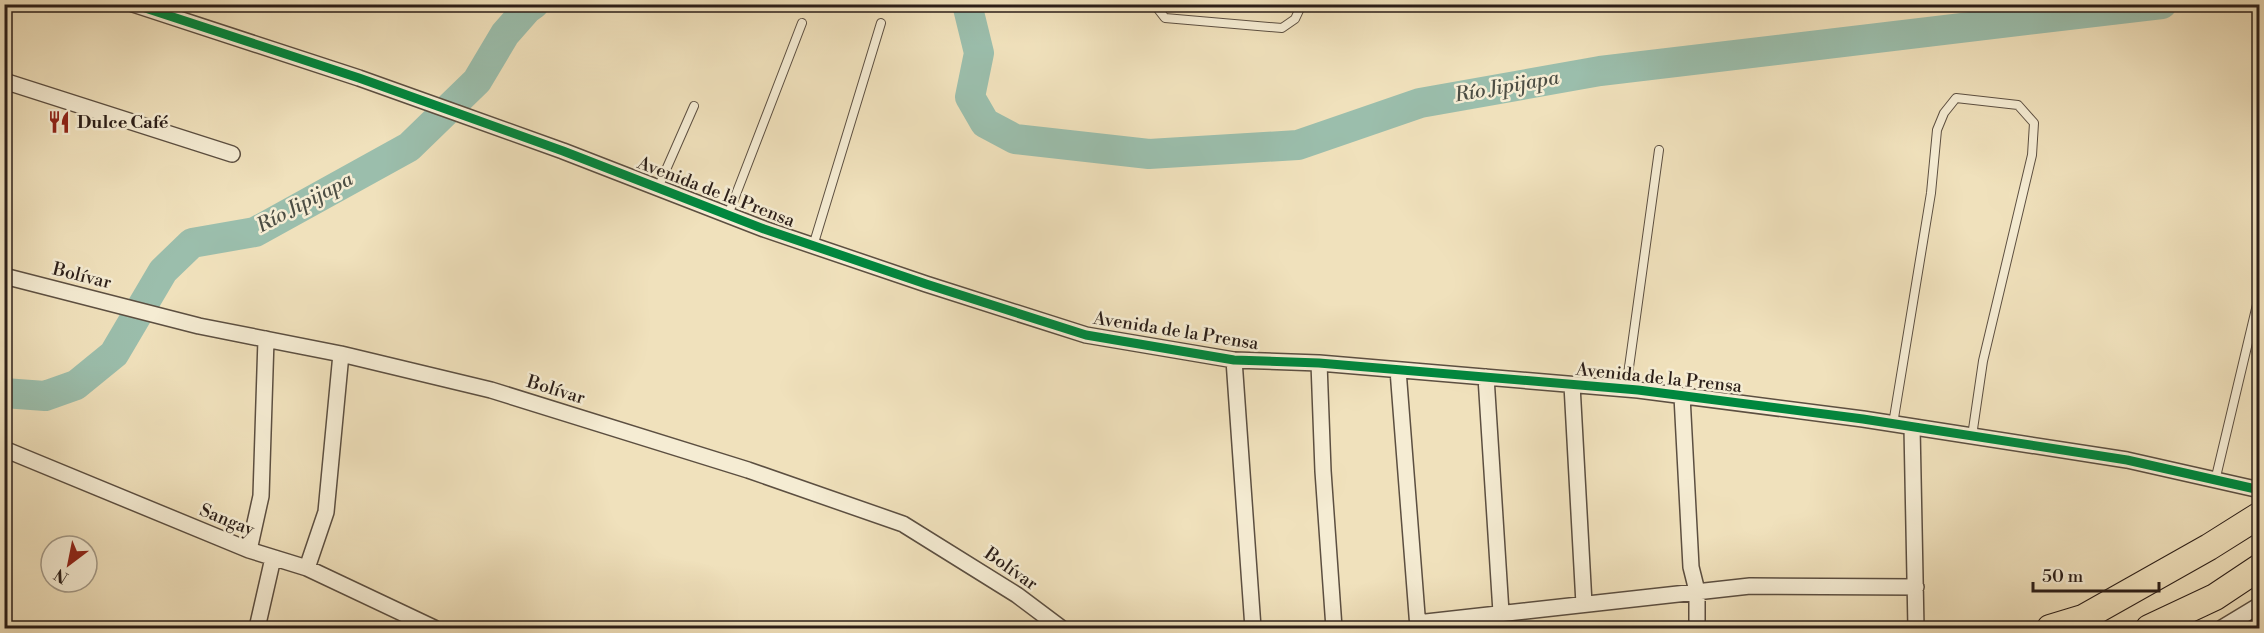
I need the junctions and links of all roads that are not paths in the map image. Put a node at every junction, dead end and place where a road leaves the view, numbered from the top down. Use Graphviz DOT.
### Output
graph roads {
  1 [pos="134,4"];
  2 [pos="1154,4"];
  3 [pos="1302,4"];
  4 [pos="802,22"];
  5 [pos="881,23"];
  6 [pos="4,81"];
  7 [pos="694,106"];
  8 [pos="1659,150"];
  9 [pos="232,154"];
  10 [pos="658,188"];
  11 [pos="728,215"];
  12 [pos="813,246"];
  13 [pos="4,276"];
  14 [pos="2259,292"];
  15 [pos="266,339"];
  16 [pos="341,354"];
  17 [pos="1234,360"];
  18 [pos="1319,363"];
  19 [pos="1398,370"];
  20 [pos="1486,377"];
  21 [pos="1572,385"];
  22 [pos="1626,389"];
  23 [pos="1682,396"];
  24 [pos="1893,424"];
  25 [pos="1912,427"];
  26 [pos="1972,436"];
  27 [pos="4,449"];
  28 [pos="2215,482"];
  29 [pos="2259,490"];
  30 [pos="2259,515"];
  31 [pos="249,550"];
  32 [pos="273,558"];
  33 [pos="2259,567"];
  34 [pos="307,568"];
  35 [pos="1916,587"];
  36 [pos="1697,591"];
  37 [pos="1584,604"];
  38 [pos="2259,605"];
  39 [pos="1502,621"];
  40 [pos="2086,623"];
  41 [pos="1417,626"];
  42 [pos="257,628"];
  43 [pos="434,628"];
  44 [pos="1061,628"];
  45 [pos="1253,628"];
  46 [pos="1334,628"];
  47 [pos="1697,628"];
  48 [pos="1916,628"];
  49 [pos="2050,628"];
  50 [pos="2149,628"];
  51 [pos="2222,628"];
  1 -- 10 [label="street, Avenida de la Prensa"];
  2 -- 3 [label="lane"];
  4 -- 11 [label="lane"];
  5 -- 12 [label="lane"];
  6 -- 9 [label="street"];
  7 -- 10 [label="lane"];
  8 -- 22 [label="lane"];
  10 -- 11 [label="street, Avenida de la Prensa"];
  11 -- 12 [label="street, Avenida de la Prensa"];
  12 -- 17 [label="street, Avenida de la Prensa"];
  13 -- 15 [label="street, Bolívar"];
  14 -- 28 [label="lane"];
  15 -- 16 [label="street, Bolívar"];
  15 -- 31 [label="street"];
  16 -- 34 [label="street"];
  16 -- 44 [label="street, Bolívar"];
  17 -- 18 [label="street, Avenida de la Prensa"];
  17 -- 45 [label="street"];
  18 -- 19 [label="street, Avenida de la Prensa"];
  18 -- 46 [label="street"];
  19 -- 20 [label="street, Avenida de la Prensa"];
  19 -- 41 [label="street"];
  20 -- 21 [label="street, Avenida de la Prensa"];
  20 -- 39 [label="street"];
  21 -- 22 [label="street, Avenida de la Prensa"];
  21 -- 37 [label="street"];
  22 -- 23 [label="street, Avenida de la Prensa"];
  23 -- 24 [label="street, Avenida de la Prensa"];
  23 -- 36 [label="street"];
  24 -- 25 [label="street, Avenida de la Prensa"];
  24 -- 26 [label="lane"];
  25 -- 26 [label="street, Avenida de la Prensa"];
  25 -- 35 [label="street"];
  26 -- 28 [label="street, Avenida de la Prensa"];
  27 -- 31 [label="street, Sangay"];
  28 -- 29 [label="street, Avenida de la Prensa"];
  30 -- 40 [label="highway"];
  31 -- 32 [label="street, Sangay"];
  32 -- 34 [label="street, Sangay"];
  32 -- 42 [label="street"];
  33 -- 50 [label="highway"];
  34 -- 43 [label="street, Sangay"];
  35 -- 36 [label="street"];
  35 -- 48 [label="street"];
  36 -- 37 [label="street"];
  36 -- 47 [label="street"];
  37 -- 39 [label="street"];
  38 -- 51 [label="street"];
  39 -- 41 [label="street"];
  40 -- 49 [label="highway"];
}
